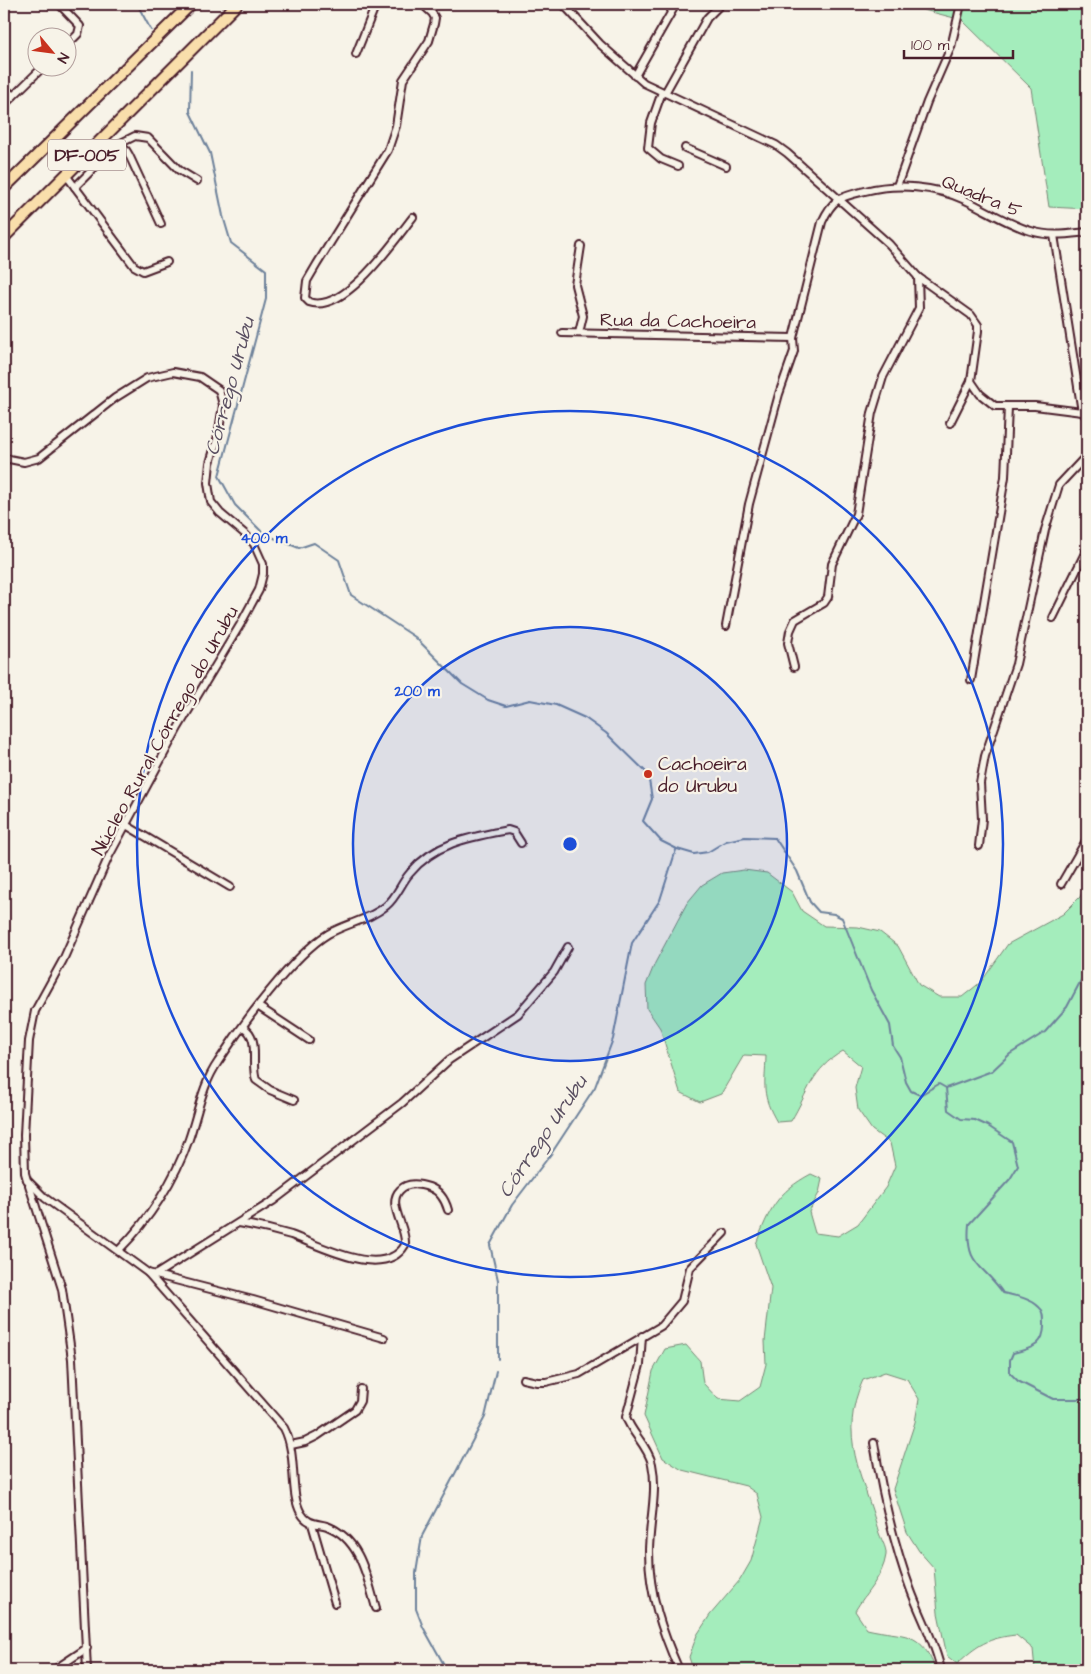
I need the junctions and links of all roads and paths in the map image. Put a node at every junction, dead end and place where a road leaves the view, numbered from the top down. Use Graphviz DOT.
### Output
graph roads {
  1 [pos="58,4"];
  2 [pos="191,4"];
  3 [pos="237,4"];
  4 [pos="376,4"];
  5 [pos="422,4"];
  6 [pos="563,4"];
  7 [pos="676,4"];
  8 [pos="721,4"];
  9 [pos="961,4"];
  10 [pos="1087,28"];
  11 [pos="78,32"];
  12 [pos="1087,36"];
  13 [pos="356,54"];
  14 [pos="635,76"];
  15 [pos="32,78"];
  16 [pos="4,87"];
  17 [pos="664,93"];
  18 [pos="13,96"];
  19 [pos="4,105"];
  20 [pos="117,145"];
  21 [pos="686,148"];
  22 [pos="678,166"];
  23 [pos="726,166"];
  24 [pos="66,175"];
  25 [pos="197,180"];
  26 [pos="898,186"];
  27 [pos="75,187"];
  28 [pos="4,188"];
  29 [pos="838,198"];
  30 [pos="413,216"];
  31 [pos="161,224"];
  32 [pos="1087,232"];
  33 [pos="1054,235"];
  34 [pos="4,237"];
  35 [pos="581,246"];
  36 [pos="167,262"];
  37 [pos="918,277"];
  38 [pos="562,333"];
  39 [pos="579,333"];
  40 [pos="793,338"];
  41 [pos="971,381"];
  42 [pos="1008,406"];
  43 [pos="1085,415"];
  44 [pos="950,422"];
  45 [pos="1087,454"];
  46 [pos="4,458"];
  47 [pos="1087,549"];
  48 [pos="1053,618"];
  49 [pos="726,626"];
  50 [pos="794,667"];
  51 [pos="971,680"];
  52 [pos="126,825"];
  53 [pos="1087,839"];
  54 [pos="521,843"];
  55 [pos="979,846"];
  56 [pos="1061,884"];
  57 [pos="230,887"];
  58 [pos="568,947"];
  59 [pos="259,1007"];
  60 [pos="243,1027"];
  61 [pos="309,1040"];
  62 [pos="294,1100"];
  63 [pos="29,1184"];
  64 [pos="448,1210"];
  65 [pos="239,1223"];
  66 [pos="724,1233"];
  67 [pos="119,1250"];
  68 [pos="151,1274"];
  69 [pos="642,1336"];
  70 [pos="384,1338"];
  71 [pos="523,1378"];
  72 [pos="360,1389"];
  73 [pos="874,1443"];
  74 [pos="291,1445"];
  75 [pos="312,1524"];
  76 [pos="335,1603"];
  77 [pos="376,1608"];
  78 [pos="87,1648"];
  79 [pos="4,1667"];
  80 [pos="6,1670"];
  81 [pos="54,1670"];
  82 [pos="87,1670"];
  83 [pos="679,1670"];
  84 [pos="941,1670"];
  1 -- 11 [label="street"];
  2 -- 28 [label="main road, DF-005"];
  3 -- 24 [label="main road, DF-005"];
  4 -- 13 [label="street"];
  5 -- 30 [label="street"];
  6 -- 14 [label="street"];
  7 -- 14 [label="street"];
  8 -- 17 [label="street"];
  9 -- 26 [label="street"];
  10 -- 12 [label="street"];
  14 -- 17 [label="street"];
  15 -- 18 [label="street"];
  16 -- 18 [label="street"];
  17 -- 22 [label="street"];
  17 -- 29 [label="street"];
  18 -- 19 [label="street"];
  20 -- 25 [label="street"];
  20 -- 27 [label="street"];
  20 -- 31 [label="street"];
  21 -- 23 [label="street"];
  24 -- 27 [label="street"];
  24 -- 34 [label="main road, DF-005"];
  26 -- 29 [label="street, Quadra 5"];
  26 -- 33 [label="street, Quadra 5"];
  27 -- 36 [label="street"];
  29 -- 37 [label="street"];
  29 -- 40 [label="street"];
  32 -- 33 [label="street, Quadra 5"];
  33 -- 43 [label="street"];
  35 -- 39 [label="street"];
  37 -- 41 [label="street"];
  37 -- 50 [label="street"];
  38 -- 39 [label="street, Rua da Cachoeira"];
  39 -- 40 [label="street, Rua da Cachoeira"];
  40 -- 49 [label="street"];
  41 -- 42 [label="street"];
  41 -- 44 [label="street"];
  42 -- 43 [label="street"];
  42 -- 51 [label="street"];
  45 -- 55 [label="street"];
  46 -- 52 [label="street, Núcleo Rural Córrego do Urubu"];
  47 -- 48 [label="street"];
  52 -- 57 [label="street"];
  52 -- 63 [label="street, Núcleo Rural Córrego do Urubu"];
  53 -- 56 [label="street"];
  54 -- 59 [label="street"];
  58 -- 65 [label="street"];
  59 -- 60 [label="street"];
  59 -- 61 [label="street"];
  60 -- 62 [label="street"];
  60 -- 67 [label="street"];
  63 -- 67 [label="street"];
  63 -- 78 [label="street, Núcleo Rural Córrego do Urubu"];
  64 -- 65 [label="street"];
  65 -- 68 [label="street"];
  66 -- 69 [label="street"];
  67 -- 68 [label="street"];
  68 -- 70 [label="street"];
  68 -- 74 [label="street"];
  69 -- 71 [label="street"];
  69 -- 83 [label="street"];
  72 -- 74 [label="street"];
  73 -- 84 [label="street"];
  74 -- 75 [label="street"];
  75 -- 76 [label="street"];
  75 -- 77 [label="street"];
  78 -- 81 [label="street"];
  78 -- 82 [label="street, Núcleo Rural Córrego do Urubu"];
  79 -- 80 [label="street"];
}
